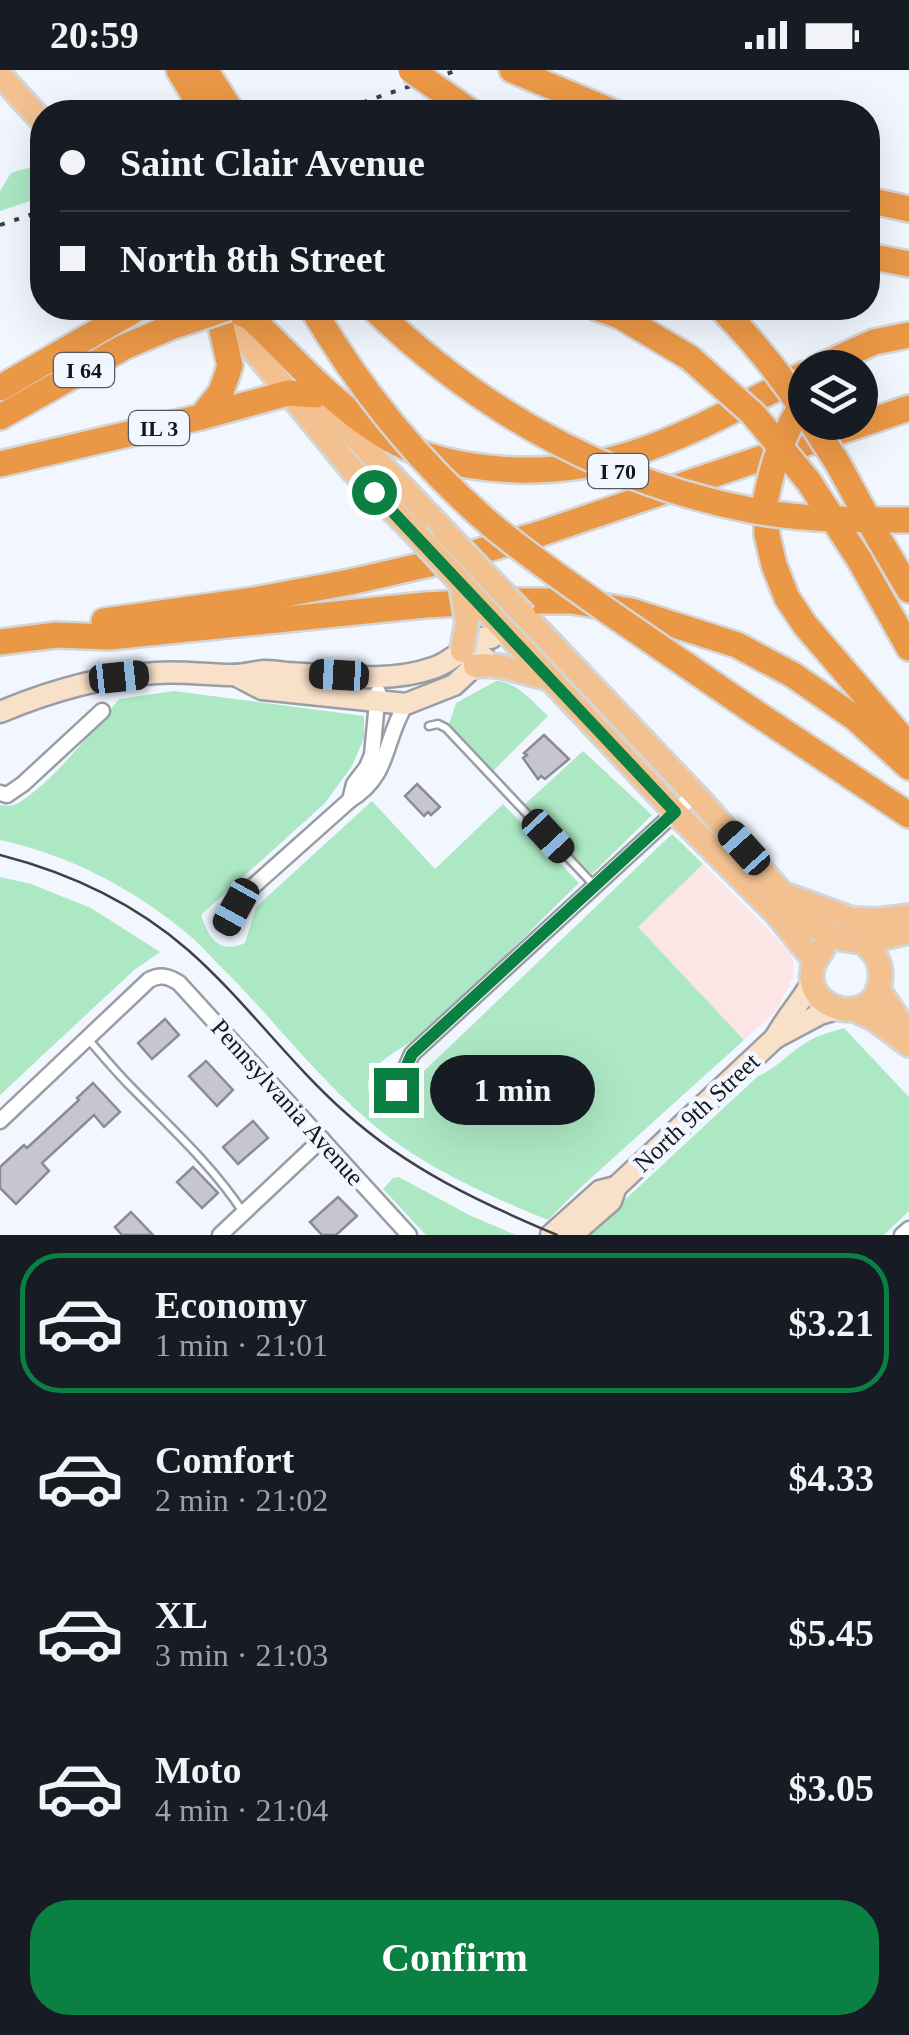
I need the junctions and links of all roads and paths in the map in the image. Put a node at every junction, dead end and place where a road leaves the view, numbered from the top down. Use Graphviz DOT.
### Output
graph roads {
  1 [pos="179,70"];
  2 [pos="205,70"];
  3 [pos="412,70"];
  4 [pos="512,70"];
  5 [pos="0,75"];
  6 [pos="197,100"];
  7 [pos="224,100"];
  8 [pos="455,100"];
  9 [pos="584,100"];
  10 [pos="30,108"];
  11 [pos="880,203"];
  12 [pos="909,209"];
  13 [pos="880,258"];
  14 [pos="909,264"];
  15 [pos="117,320"];
  16 [pos="193,320"];
  17 [pos="226,320"];
  18 [pos="233,320"];
  19 [pos="236,320"];
  20 [pos="253,320"];
  21 [pos="320,320"];
  22 [pos="386,320"];
  23 [pos="627,320"];
  24 [pos="731,320"];
  25 [pos="907,335"];
  26 [pos="856,350"];
  27 [pos="878,350"];
  28 [pos="788,382"];
  29 [pos="0,388"];
  30 [pos="788,388"];
  31 [pos="288,393"];
  32 [pos="316,395"];
  33 [pos="909,408"];
  34 [pos="0,417"];
  35 [pos="201,417"];
  36 [pos="788,427"];
  37 [pos="822,440"];
  38 [pos="0,464"];
  39 [pos="909,520"];
  40 [pos="461,584"];
  41 [pos="909,590"];
  42 [pos="503,624"];
  43 [pos="56,635"];
  44 [pos="0,642"];
  45 [pos="909,648"];
  46 [pos="469,658"];
  47 [pos="235,675"];
  48 [pos="379,677"];
  49 [pos="548,678"];
  50 [pos="377,702"];
  51 [pos="406,704"];
  52 [pos="102,711"];
  53 [pos="0,712"];
  54 [pos="428,726"];
  55 [pos="909,746"];
  56 [pos="909,767"];
  57 [pos="0,793"];
  58 [pos="695,794"];
  59 [pos="350,800"];
  60 [pos="675,812"];
  61 [pos="909,815"];
  62 [pos="595,886"];
  63 [pos="786,894"];
  64 [pos="909,916"];
  65 [pos="226,925"];
  66 [pos="909,934"];
  67 [pos="852,941"];
  68 [pos="813,972"];
  69 [pos="880,982"];
  70 [pos="846,1010"];
  71 [pos="775,1038"];
  72 [pos="88,1039"];
  73 [pos="907,1043"];
  74 [pos="396,1090"];
  75 [pos="0,1121"];
  76 [pos="322,1139"];
  77 [pos="616,1187"];
  78 [pos="244,1213"];
  79 [pos="909,1229"];
  80 [pos="220,1235"];
  81 [pos="409,1235"];
  82 [pos="551,1235"];
  83 [pos="572,1235"];
  84 [pos="902,1235"];
  1 -- 6 [label="highway"];
  2 -- 7 [label="highway"];
  3 -- 8 [label="highway, bridge"];
  4 -- 9 [label="highway"];
  5 -- 10 [label="main road"];
  11 -- 12 [label="highway"];
  13 -- 14 [label="highway"];
  15 -- 29 [label="highway"];
  16 -- 34 [label="highway, I 64, bridge"];
  17 -- 35 [label="highway, IL 3"];
  18 -- 31 [label="main road"];
  19 -- 32 [label="main road"];
  20 -- 28 [label="highway"];
  21 -- 61 [label="highway, bridge"];
  22 -- 39 [label="highway, I 70, bridge"];
  23 -- 45 [label="highway, bridge"];
  24 -- 30 [label="highway, bridge"];
  25 -- 26 [label="highway"];
  25 -- 27 [label="highway"];
  31 -- 32 [label="highway"];
  31 -- 35 [label="highway"];
  31 -- 40 [label="main road, bridge"];
  32 -- 42 [label="main road, bridge"];
  33 -- 43 [label="highway"];
  35 -- 38 [label="highway, IL 3"];
  36 -- 55 [label="highway, bridge"];
  37 -- 41 [label="highway, bridge"];
  40 -- 42 [label="main road, bridge"];
  40 -- 46 [label="main road, bridge"];
  42 -- 46 [label="main road"];
  42 -- 49 [label="main road"];
  42 -- 58 [label="main road"];
  43 -- 44 [label="highway"];
  43 -- 56 [label="highway"];
  46 -- 48 [label="main road"];
  46 -- 49 [label="main road"];
  46 -- 51 [label="main road"];
  47 -- 48 [label="main road"];
  47 -- 50 [label="main road"];
  47 -- 53 [label="main road"];
  48 -- 50 [label="street"];
  49 -- 60 [label="main road"];
  50 -- 51 [label="main road"];
  50 -- 59 [label="street"];
  51 -- 59 [label="street"];
  52 -- 57 [label="street"];
  54 -- 62 [label="lane"];
  58 -- 60 [label="street"];
  58 -- 63 [label="main road"];
  59 -- 65 [label="street"];
  60 -- 62 [label="street"];
  60 -- 68 [label="main road"];
  62 -- 74 [label="street"];
  63 -- 64 [label="main road"];
  63 -- 67 [label="main road"];
  66 -- 67 [label="main road"];
  66 -- 69 [label="main road"];
  67 -- 68 [label="main road"];
  67 -- 69 [label="main road"];
  68 -- 70 [label="main road"];
  68 -- 71 [label="main road, North 9th Street"];
  69 -- 70 [label="main road"];
  69 -- 73 [label="main road"];
  70 -- 71 [label="main road, North 9th Street"];
  70 -- 73 [label="main road"];
  71 -- 77 [label="main road, North 9th Street"];
  72 -- 75 [label="street"];
  72 -- 76 [label="street, Pennsylvania Avenue"];
  72 -- 78 [label="lane"];
  76 -- 78 [label="street"];
  76 -- 81 [label="street, Pennsylvania Avenue"];
  77 -- 82 [label="main road, North 9th Street"];
  77 -- 83 [label="main road, North 9th Street"];
  78 -- 80 [label="street"];
  79 -- 84 [label="street"];
}
